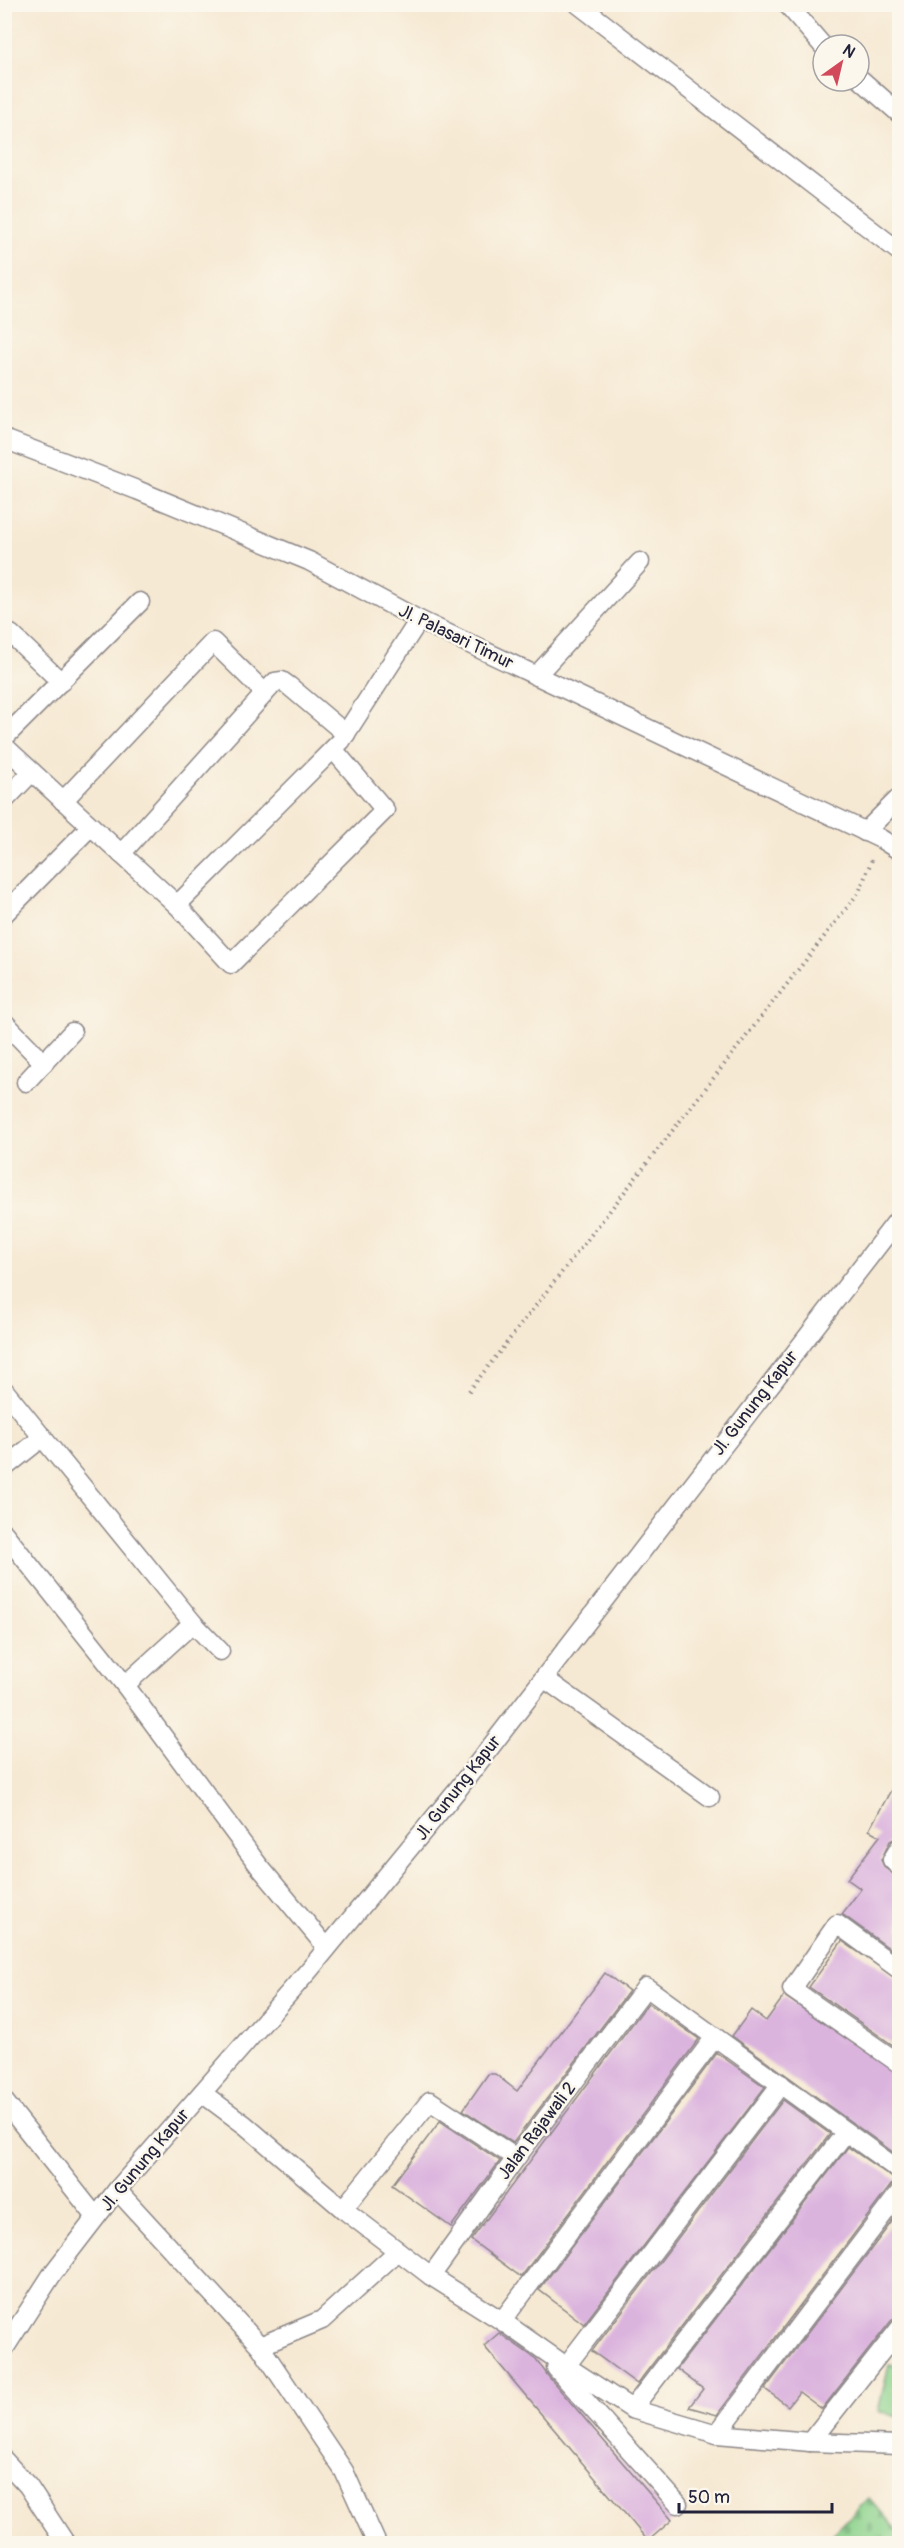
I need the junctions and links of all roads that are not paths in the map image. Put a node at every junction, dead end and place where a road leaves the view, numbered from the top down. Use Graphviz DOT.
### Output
graph roads {
  1 [pos="578,4"];
  2 [pos="787,4"];
  3 [pos="812,33"];
  4 [pos="871,88"];
  5 [pos="899,112"];
  6 [pos="900,252"];
  7 [pos="4,439"];
  8 [pos="640,562"];
  9 [pos="140,602"];
  10 [pos="419,620"];
  11 [pos="10,634"];
  12 [pos="536,676"];
  13 [pos="60,682"];
  14 [pos="265,693"];
  15 [pos="346,734"];
  16 [pos="4,738"];
  17 [pos="4,746"];
  18 [pos="333,749"];
  19 [pos="32,772"];
  20 [pos="900,797"];
  21 [pos="4,801"];
  22 [pos="63,801"];
  23 [pos="91,826"];
  24 [pos="873,836"];
  25 [pos="900,851"];
  26 [pos="122,854"];
  27 [pos="177,905"];
  28 [pos="4,914"];
  29 [pos="4,1022"];
  30 [pos="72,1032"];
  31 [pos="44,1063"];
  32 [pos="26,1083"];
  33 [pos="900,1217"];
  34 [pos="4,1390"];
  35 [pos="43,1437"];
  36 [pos="4,1468"];
  37 [pos="4,1533"];
  38 [pos="193,1623"];
  39 [pos="220,1652"];
  40 [pos="545,1679"];
  41 [pos="125,1684"];
  42 [pos="710,1797"];
  43 [pos="900,1847"];
  44 [pos="900,1867"];
  45 [pos="327,1948"];
  46 [pos="900,1970"];
  47 [pos="715,2037"];
  48 [pos="900,2064"];
  49 [pos="781,2084"];
  50 [pos="202,2093"];
  51 [pos="4,2101"];
  52 [pos="846,2132"];
  53 [pos="516,2158"];
  54 [pos="900,2170"];
  55 [pos="117,2190"];
  56 [pos="900,2192"];
  57 [pos="343,2209"];
  58 [pos="96,2217"];
  59 [pos="398,2251"];
  60 [pos="431,2276"];
  61 [pos="502,2321"];
  62 [pos="900,2328"];
  63 [pos="533,2342"];
  64 [pos="260,2346"];
  65 [pos="4,2349"];
  66 [pos="566,2367"];
  67 [pos="632,2409"];
  68 [pos="717,2434"];
  69 [pos="810,2442"];
  70 [pos="900,2445"];
  71 [pos="4,2460"];
  72 [pos="678,2504"];
  73 [pos="66,2544"];
  74 [pos="377,2544"];
  1 -- 6 [label="street"];
  2 -- 3 [label="street"];
  4 -- 5 [label="street"];
  7 -- 10 [label="street, Jl. Palasari Timur"];
  8 -- 12 [label="street"];
  9 -- 13 [label="street"];
  10 -- 12 [label="street, Jl. Palasari Timur"];
  10 -- 15 [label="street"];
  11 -- 13 [label="street"];
  12 -- 24 [label="street, Jl. Palasari Timur"];
  13 -- 16 [label="street"];
  14 -- 15 [label="street"];
  14 -- 22 [label="street"];
  14 -- 26 [label="street"];
  15 -- 18 [label="street"];
  17 -- 19 [label="street"];
  18 -- 27 [label="street"];
  18 -- 27 [label="street"];
  19 -- 21 [label="street"];
  19 -- 22 [label="street"];
  20 -- 24 [label="street"];
  22 -- 23 [label="street"];
  23 -- 26 [label="street"];
  23 -- 28 [label="street"];
  24 -- 25 [label="street, Jl. Palasari Timur"];
  26 -- 27 [label="street"];
  29 -- 31 [label="street"];
  30 -- 31 [label="street"];
  31 -- 32 [label="street"];
  33 -- 40 [label="street, Jl. Gunung Kapur"];
  34 -- 35 [label="street"];
  35 -- 36 [label="street"];
  35 -- 38 [label="street"];
  37 -- 41 [label="street"];
  38 -- 39 [label="street"];
  38 -- 41 [label="street"];
  40 -- 42 [label="street"];
  40 -- 45 [label="street, Jl. Gunung Kapur"];
  41 -- 45 [label="street"];
  43 -- 44 [label="street"];
  45 -- 50 [label="street, Jl. Gunung Kapur"];
  46 -- 48 [label="street"];
  47 -- 49 [label="street"];
  47 -- 53 [label="street, Jalan Rajawali 2"];
  47 -- 61 [label="street"];
  49 -- 52 [label="street"];
  49 -- 66 [label="street"];
  50 -- 55 [label="street, Jl. Gunung Kapur"];
  50 -- 57 [label="street"];
  51 -- 58 [label="street"];
  52 -- 54 [label="street"];
  52 -- 67 [label="street"];
  53 -- 57 [label="street"];
  53 -- 60 [label="street, Jalan Rajawali 2"];
  55 -- 58 [label="street, Jl. Gunung Kapur"];
  55 -- 64 [label="street"];
  56 -- 68 [label="street"];
  57 -- 59 [label="street"];
  58 -- 65 [label="street, Jl. Gunung Kapur"];
  59 -- 60 [label="street"];
  59 -- 64 [label="street"];
  60 -- 61 [label="street"];
  61 -- 63 [label="street"];
  62 -- 69 [label="street"];
  63 -- 66 [label="street"];
  63 -- 72 [label="street"];
  64 -- 74 [label="street"];
  66 -- 67 [label="street"];
  67 -- 68 [label="street"];
  68 -- 69 [label="street"];
  69 -- 70 [label="street"];
  71 -- 73 [label="street"];
}
